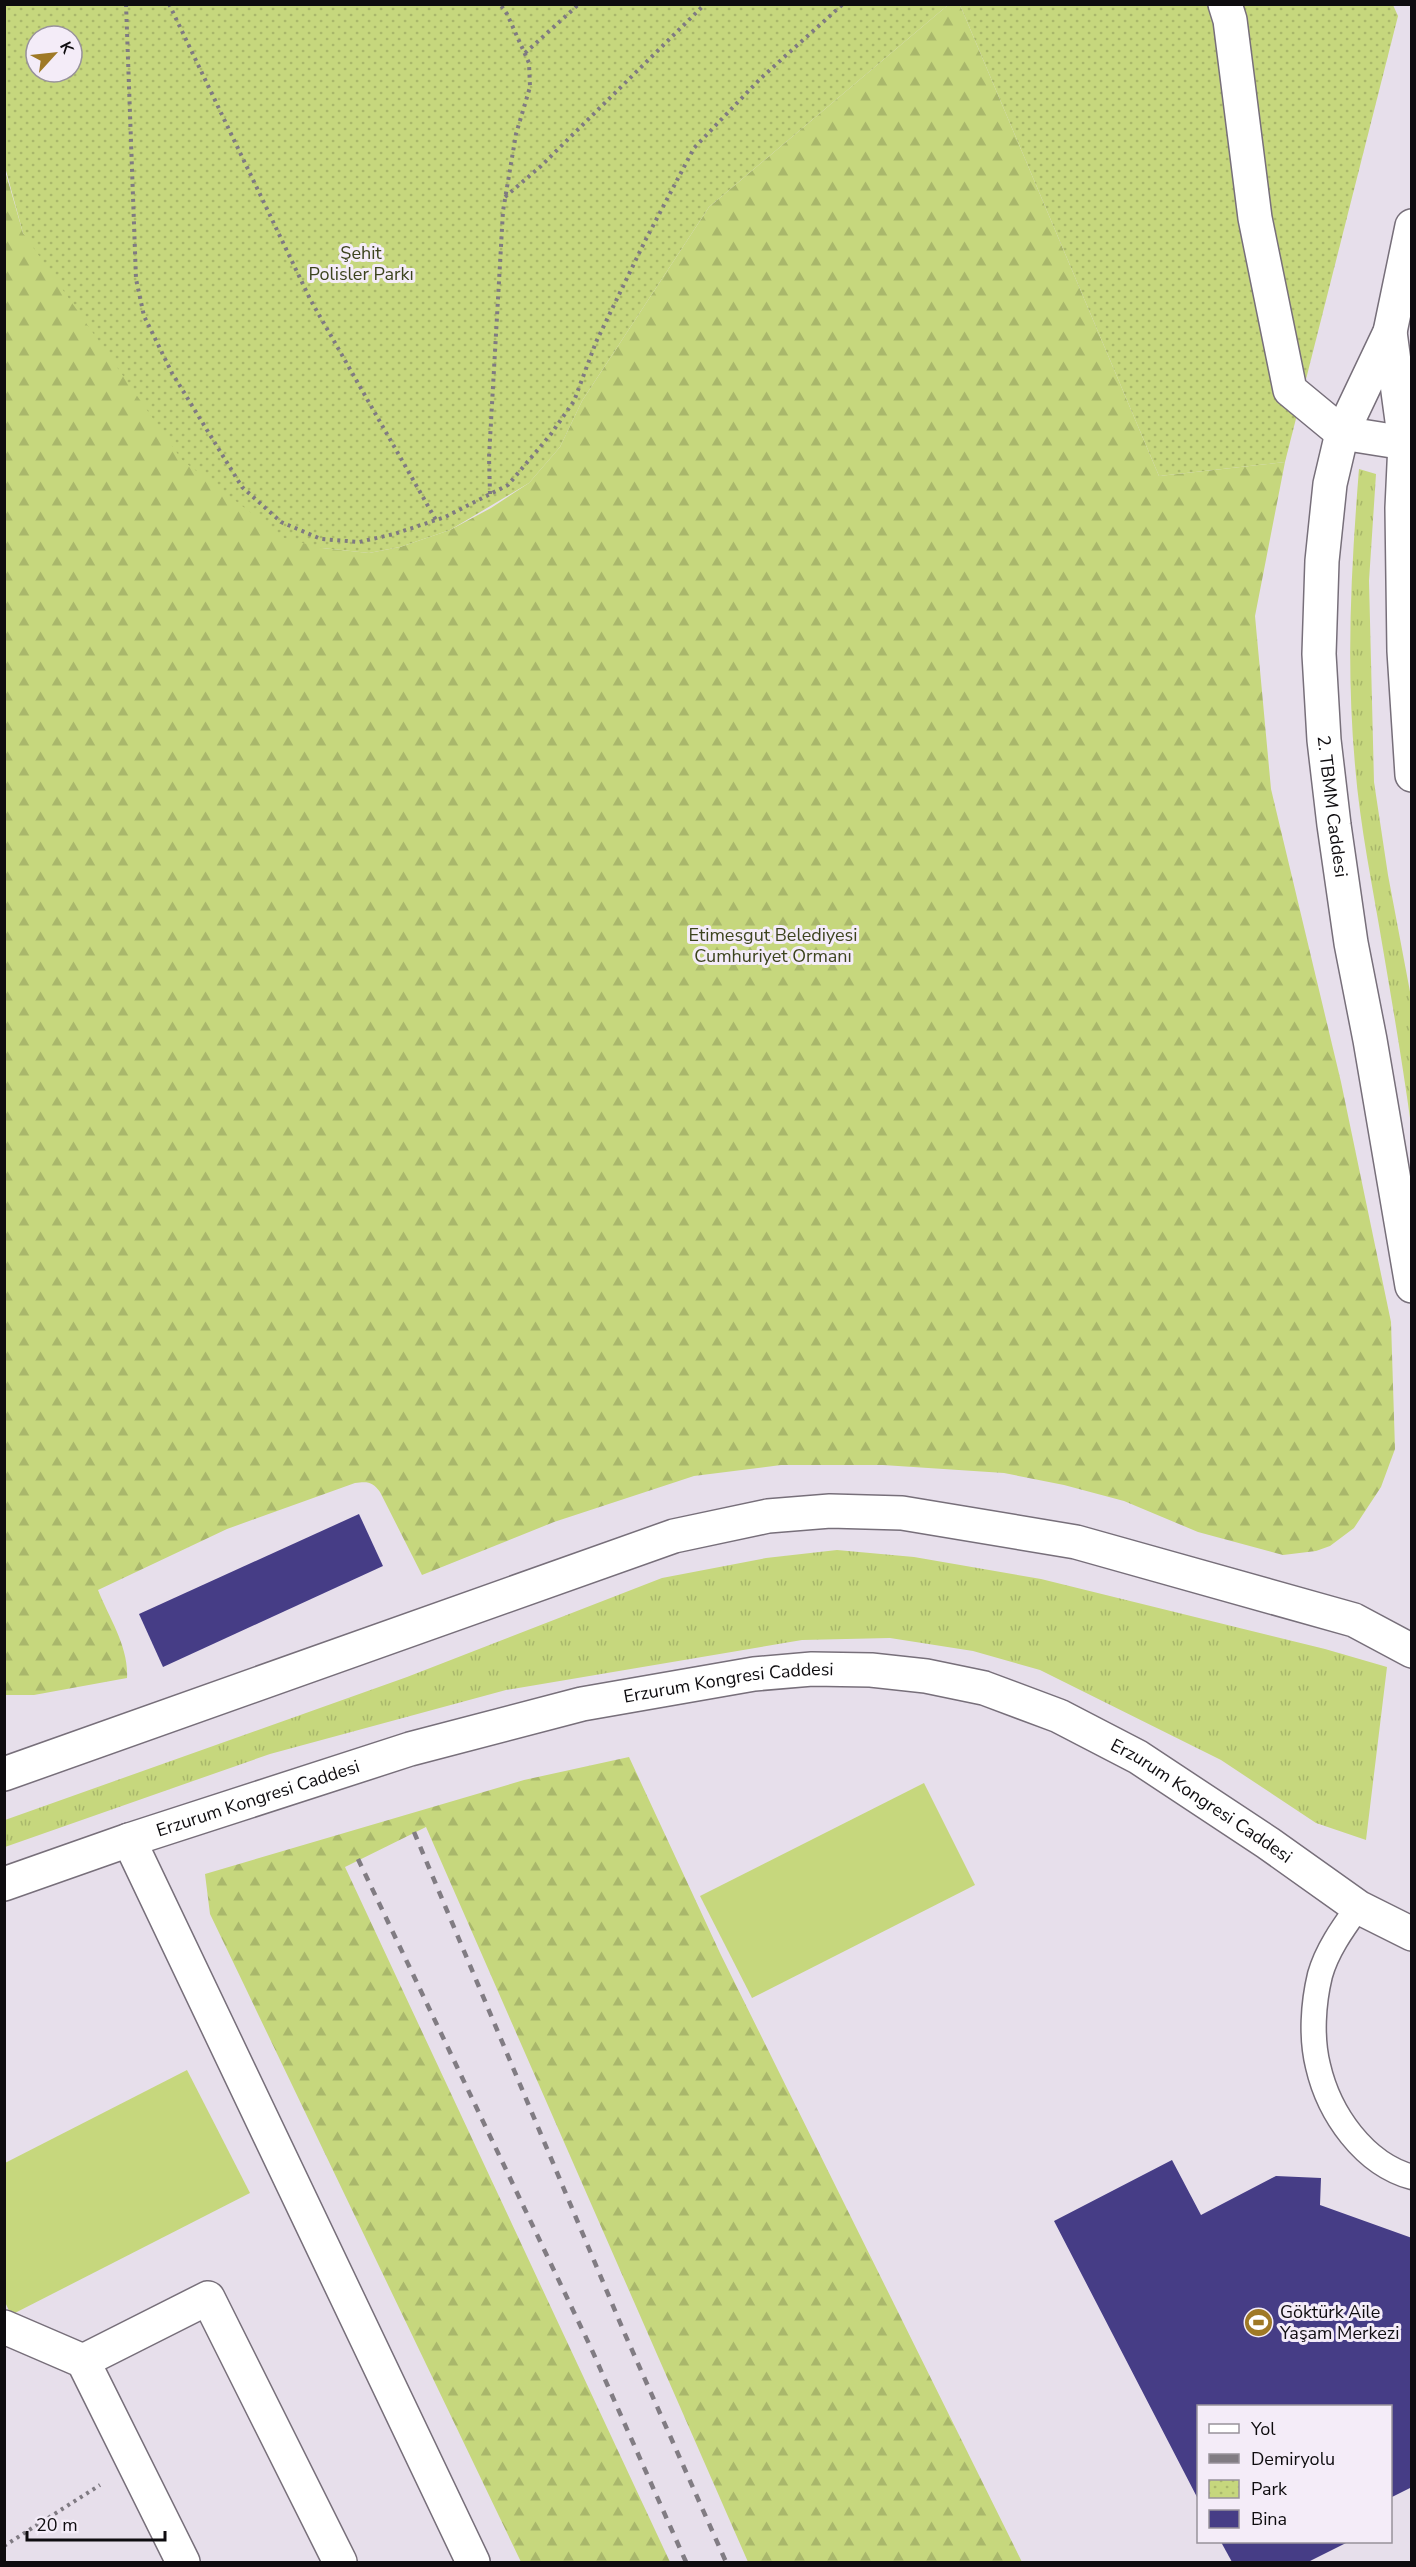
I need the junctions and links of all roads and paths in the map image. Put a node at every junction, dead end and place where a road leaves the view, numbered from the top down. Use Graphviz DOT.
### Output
graph roads {
  1 [pos="126,4"];
  2 [pos="170,4"];
  3 [pos="500,4"];
  4 [pos="579,4"];
  5 [pos="705,4"];
  6 [pos="843,4"];
  7 [pos="1225,4"];
  8 [pos="525,53"];
  9 [pos="505,197"];
  10 [pos="1412,226"];
  11 [pos="1390,332"];
  12 [pos="1342,433"];
  13 [pos="1408,443"];
  14 [pos="490,495"];
  15 [pos="436,520"];
  16 [pos="1412,775"];
  17 [pos="1412,1286"];
  18 [pos="1412,1651"];
  19 [pos="4,1774"];
  20 [pos="129,1840"];
  21 [pos="4,1884"];
  22 [pos="1358,1908"];
  23 [pos="1412,1934"];
  24 [pos="1412,2177"];
  25 [pos="4,2327"];
  26 [pos="83,2361"];
  27 [pos="133,2464"];
  28 [pos="4,2546"];
  29 [pos="183,2562"];
  30 [pos="340,2562"];
  31 [pos="472,2562"];
  1 -- 15 [label="path"];
  2 -- 15 [label="path"];
  3 -- 8 [label="path"];
  4 -- 8 [label="path"];
  5 -- 9 [label="path"];
  6 -- 14 [label="path"];
  7 -- 12 [label="street"];
  8 -- 9 [label="path"];
  9 -- 14 [label="path"];
  10 -- 11 [label="street, 2. TBMM Caddesi"];
  11 -- 12 [label="street, 2. TBMM Caddesi"];
  11 -- 13 [label="street, 2. TBMM Caddesi"];
  12 -- 13 [label="street"];
  12 -- 17 [label="street, 2. TBMM Caddesi"];
  13 -- 16 [label="street, 2. TBMM Caddesi"];
  14 -- 15 [label="path"];
  18 -- 19 [label="street"];
  20 -- 21 [label="street, Erzurum Kongresi Caddesi"];
  20 -- 22 [label="street, Erzurum Kongresi Caddesi"];
  20 -- 31 [label="street"];
  22 -- 23 [label="street, Erzurum Kongresi Caddesi"];
  22 -- 24 [label="lane"];
  25 -- 26 [label="street"];
  26 -- 27 [label="street"];
  26 -- 30 [label="street"];
  27 -- 28 [label="path"];
  27 -- 29 [label="street"];
}
